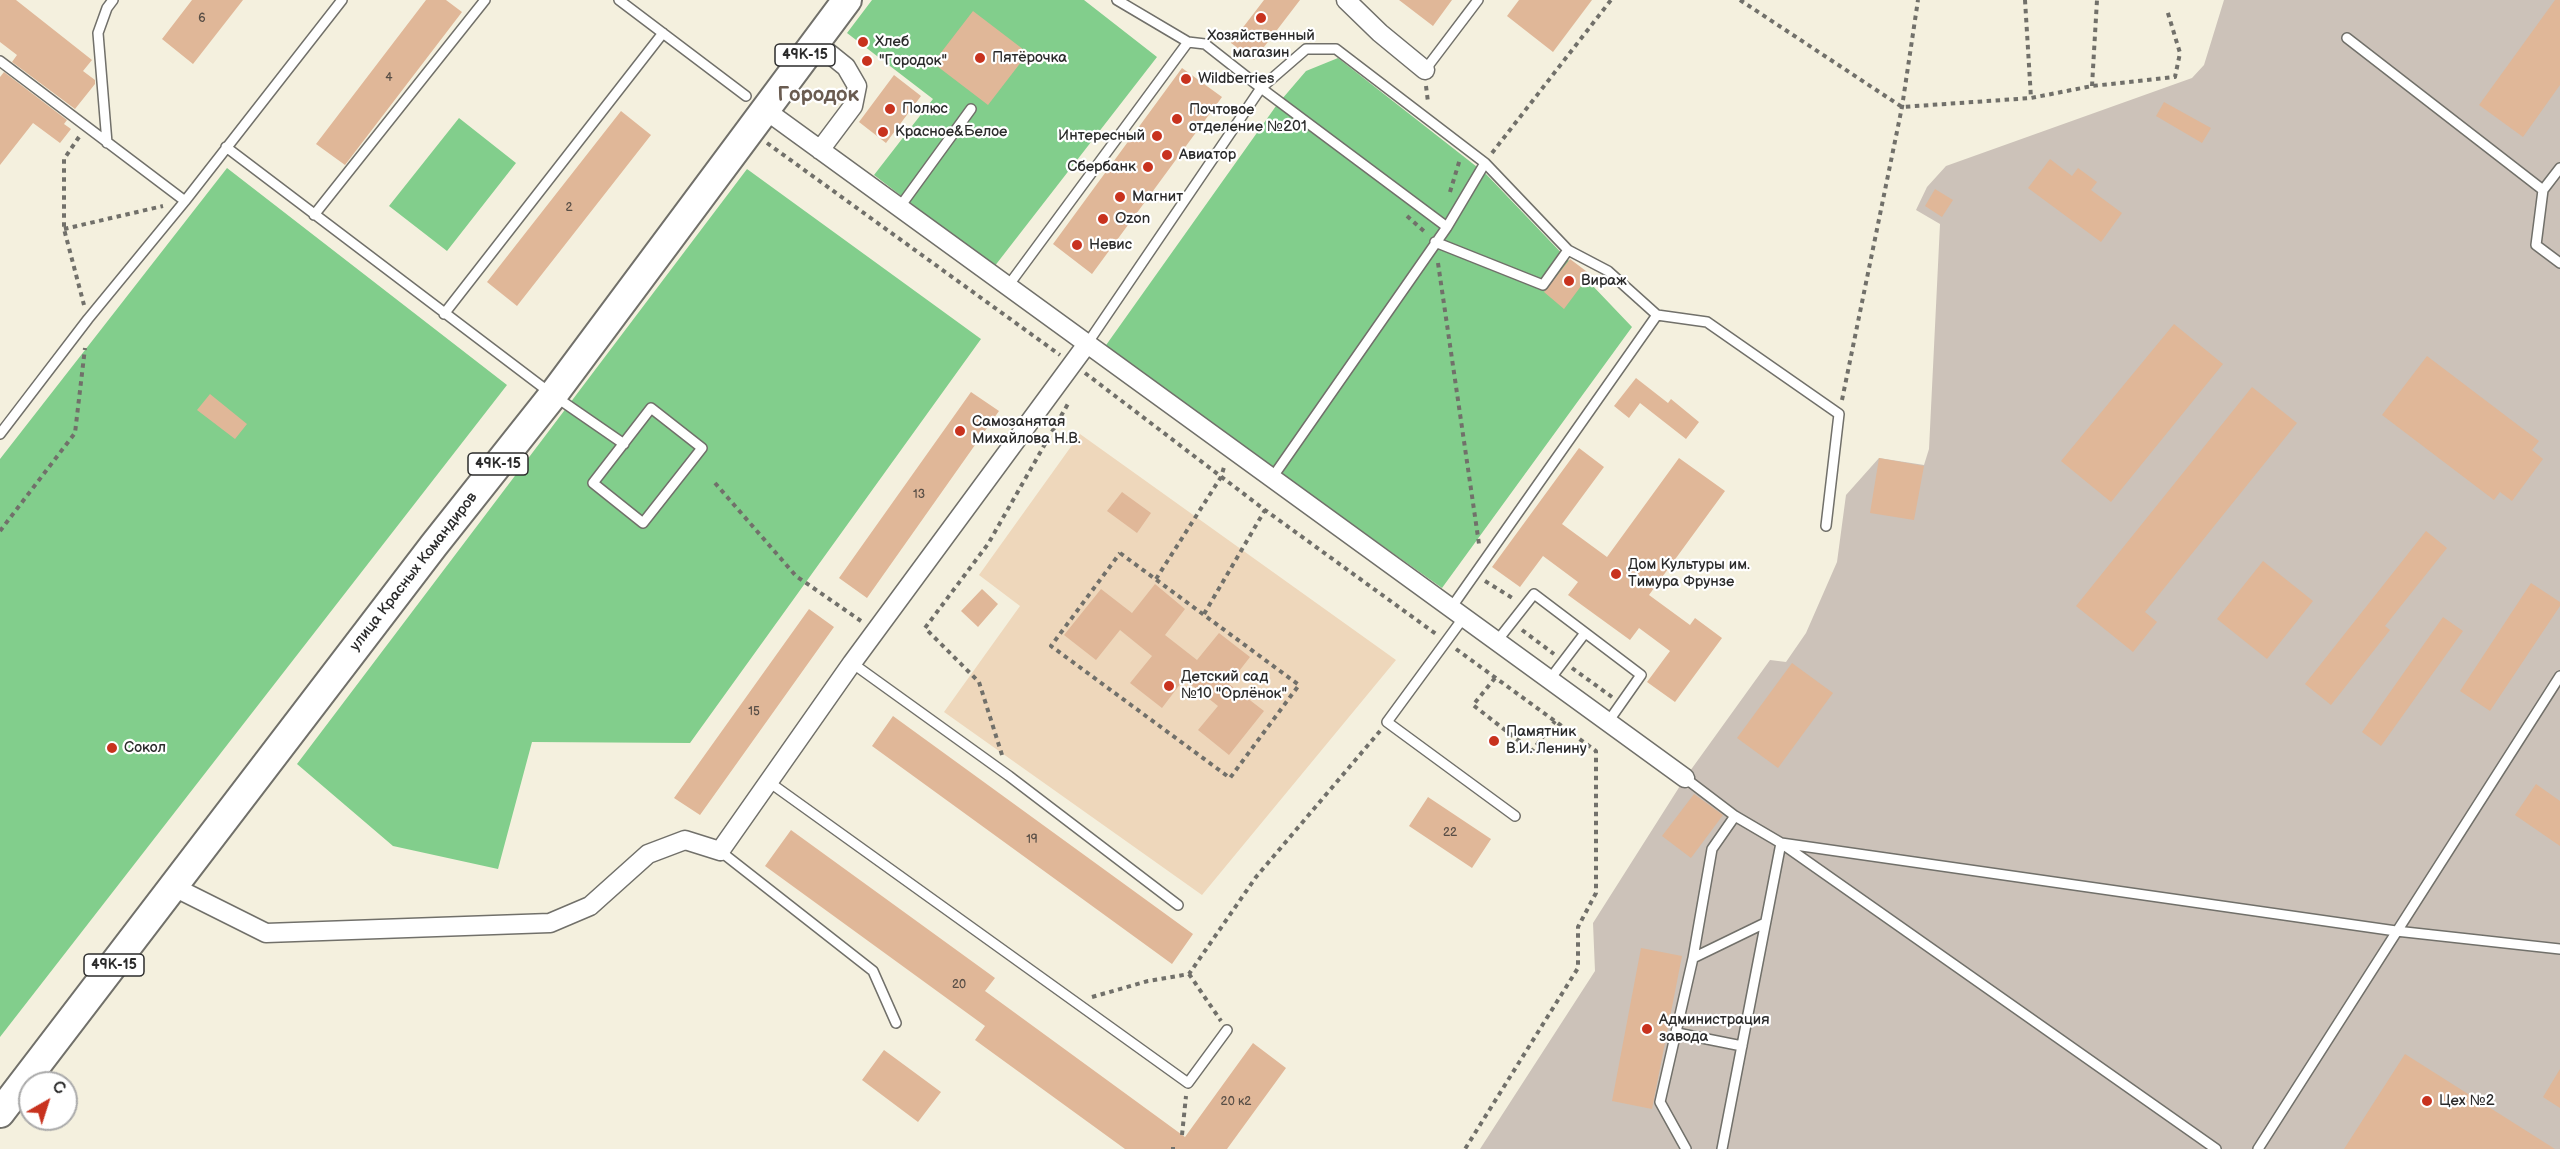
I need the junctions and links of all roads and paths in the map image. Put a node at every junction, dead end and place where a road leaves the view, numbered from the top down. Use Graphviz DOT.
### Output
graph roads {
  1 [pos="113,0"];
  2 [pos="342,0"];
  3 [pos="485,0"];
  4 [pos="619,0"];
  5 [pos="847,0"];
  6 [pos="1117,0"];
  7 [pos="1346,0"];
  8 [pos="1478,0"];
  9 [pos="1611,0"];
  10 [pos="1740,0"];
  11 [pos="1918,0"];
  12 [pos="2025,0"];
  13 [pos="2097,0"];
  14 [pos="2167,10"];
  15 [pos="663,33"];
  16 [pos="2347,38"];
  17 [pos="815,42"];
  18 [pos="1188,42"];
  19 [pos="0,61"];
  20 [pos="1425,70"];
  21 [pos="2092,86"];
  22 [pos="1261,88"];
  23 [pos="2031,98"];
  24 [pos="755,103"];
  25 [pos="1902,107"];
  26 [pos="971,109"];
  27 [pos="1429,121"];
  28 [pos="107,143"];
  29 [pos="770,144"];
  30 [pos="226,147"];
  31 [pos="820,150"];
  32 [pos="1485,163"];
  33 [pos="2560,168"];
  34 [pos="2543,190"];
  35 [pos="185,201"];
  36 [pos="899,208"];
  37 [pos="314,215"];
  38 [pos="1447,226"];
  39 [pos="64,229"];
  40 [pos="1435,242"];
  41 [pos="1568,250"];
  42 [pos="2560,263"];
  43 [pos="1008,286"];
  44 [pos="444,314"];
  45 [pos="1657,315"];
  46 [pos="1087,344"];
  47 [pos="1074,364"];
  48 [pos="553,395"];
  49 [pos="1839,414"];
  50 [pos="0,434"];
  51 [pos="624,444"];
  52 [pos="1231,448"];
  53 [pos="1221,477"];
  54 [pos="1272,478"];
  55 [pos="714,483"];
  56 [pos="1264,510"];
  57 [pos="1826,526"];
  58 [pos="1482,563"];
  59 [pos="1156,579"];
  60 [pos="1525,606"];
  61 [pos="1457,612"];
  62 [pos="1204,614"];
  63 [pos="876,631"];
  64 [pos="1585,633"];
  65 [pos="1497,641"];
  66 [pos="1446,642"];
  67 [pos="852,663"];
  68 [pos="2560,676"];
  69 [pos="1495,678"];
  70 [pos="1550,679"];
  71 [pos="1555,721"];
  72 [pos="1387,722"];
  73 [pos="1608,722"];
  74 [pos="1009,776"];
  75 [pos="1685,778"];
  76 [pos="769,782"];
  77 [pos="1515,816"];
  78 [pos="1735,816"];
  79 [pos="1781,843"];
  80 [pos="720,851"];
  81 [pos="174,887"];
  82 [pos="1178,905"];
  83 [pos="1765,923"];
  84 [pos="2396,931"];
  85 [pos="2560,950"];
  86 [pos="1693,958"];
  87 [pos="1189,974"];
  88 [pos="1077,1002"];
  89 [pos="896,1023"];
  90 [pos="1227,1030"];
  91 [pos="1677,1033"];
  92 [pos="1742,1046"];
  93 [pos="1188,1083"];
  94 [pos="0,1113"];
  95 [pos="1182,1135"];
  96 [pos="1465,1149"];
  97 [pos="1686,1149"];
  98 [pos="1722,1149"];
  99 [pos="2216,1149"];
  100 [pos="2258,1149"];
  1 -- 28 [label="lane"];
  2 -- 30 [label="lane"];
  3 -- 37 [label="lane"];
  4 -- 15 [label="lane"];
  5 -- 17 [label="main road, улица Красных Командиров / 49К-15"];
  6 -- 18 [label="lane"];
  7 -- 20 [label="street"];
  8 -- 20 [label="lane"];
  9 -- 32 [label="path"];
  10 -- 25 [label="path"];
  11 -- 25 [label="path"];
  12 -- 23 [label="path"];
  13 -- 21 [label="path"];
  14 -- 21 [label="path"];
  15 -- 24 [label="lane"];
  15 -- 44 [label="lane"];
  16 -- 34 [label="lane"];
  17 -- 24 [label="main road, улица Красных Командиров / 49К-15"];
  17 -- 31 [label="street"];
  18 -- 22 [label="lane"];
  18 -- 43 [label="lane"];
  19 -- 28 [label="lane"];
  20 -- 27 [label="path"];
  21 -- 23 [label="path"];
  22 -- 27 [label="lane"];
  22 -- 38 [label="lane"];
  22 -- 46 [label="lane"];
  23 -- 25 [label="path"];
  24 -- 31 [label="street"];
  24 -- 48 [label="main road, улица Красных Командиров / 49К-15"];
  25 -- 49 [label="path"];
  26 -- 36 [label="lane"];
  27 -- 32 [label="lane"];
  28 -- 35 [label="lane"];
  29 -- 47 [label="path"];
  30 -- 35 [label="lane"];
  30 -- 37 [label="lane"];
  31 -- 36 [label="street"];
  32 -- 38 [label="lane"];
  32 -- 41 [label="lane"];
  33 -- 34 [label="lane"];
  34 -- 42 [label="lane"];
  35 -- 39 [label="path"];
  35 -- 50 [label="lane"];
  36 -- 43 [label="street"];
  37 -- 44 [label="lane"];
  38 -- 40 [label="lane"];
  40 -- 41 [label="lane"];
  40 -- 54 [label="lane"];
  40 -- 58 [label="path"];
  41 -- 45 [label="lane"];
  43 -- 46 [label="street"];
  44 -- 48 [label="lane"];
  45 -- 49 [label="lane"];
  45 -- 58 [label="lane"];
  46 -- 47 [label="street"];
  46 -- 52 [label="street"];
  47 -- 53 [label="path"];
  47 -- 63 [label="street"];
  47 -- 74 [label="path"];
  48 -- 51 [label="lane"];
  48 -- 81 [label="main road, улица Красных Командиров / 49К-15"];
  49 -- 57 [label="lane"];
  51 -- 51 [label="lane"];
  52 -- 53 [label="path"];
  52 -- 54 [label="street"];
  53 -- 56 [label="path"];
  53 -- 59 [label="path"];
  54 -- 61 [label="street"];
  55 -- 63 [label="path"];
  56 -- 62 [label="path"];
  56 -- 66 [label="path"];
  58 -- 60 [label="path"];
  58 -- 61 [label="lane"];
  59 -- 62 [label="path"];
  59 -- 62 [label="path"];
  60 -- 64 [label="lane"];
  60 -- 65 [label="lane"];
  61 -- 65 [label="street"];
  61 -- 66 [label="lane"];
  63 -- 67 [label="street"];
  64 -- 70 [label="lane"];
  64 -- 73 [label="lane"];
  65 -- 70 [label="street"];
  66 -- 69 [label="path"];
  66 -- 72 [label="lane"];
  67 -- 74 [label="lane"];
  67 -- 76 [label="street"];
  68 -- 84 [label="lane"];
  69 -- 71 [label="path"];
  69 -- 71 [label="path"];
  70 -- 73 [label="street"];
  71 -- 96 [label="path"];
  72 -- 77 [label="lane"];
  72 -- 87 [label="path"];
  73 -- 75 [label="street"];
  74 -- 82 [label="lane"];
  75 -- 78 [label="lane"];
  76 -- 80 [label="street"];
  76 -- 88 [label="lane"];
  78 -- 79 [label="lane"];
  78 -- 86 [label="lane"];
  79 -- 83 [label="lane"];
  79 -- 84 [label="lane"];
  79 -- 99 [label="lane"];
  80 -- 81 [label="street"];
  80 -- 89 [label="lane"];
  81 -- 94 [label="main road, улица Красных Командиров / 49К-15"];
  83 -- 86 [label="lane"];
  83 -- 92 [label="lane"];
  84 -- 85 [label="lane"];
  84 -- 100 [label="lane"];
  86 -- 91 [label="lane"];
  87 -- 88 [label="path"];
  87 -- 90 [label="path"];
  88 -- 93 [label="lane"];
  90 -- 93 [label="lane"];
  91 -- 92 [label="lane"];
  91 -- 97 [label="lane"];
  92 -- 98 [label="lane"];
  93 -- 95 [label="path"];
}
